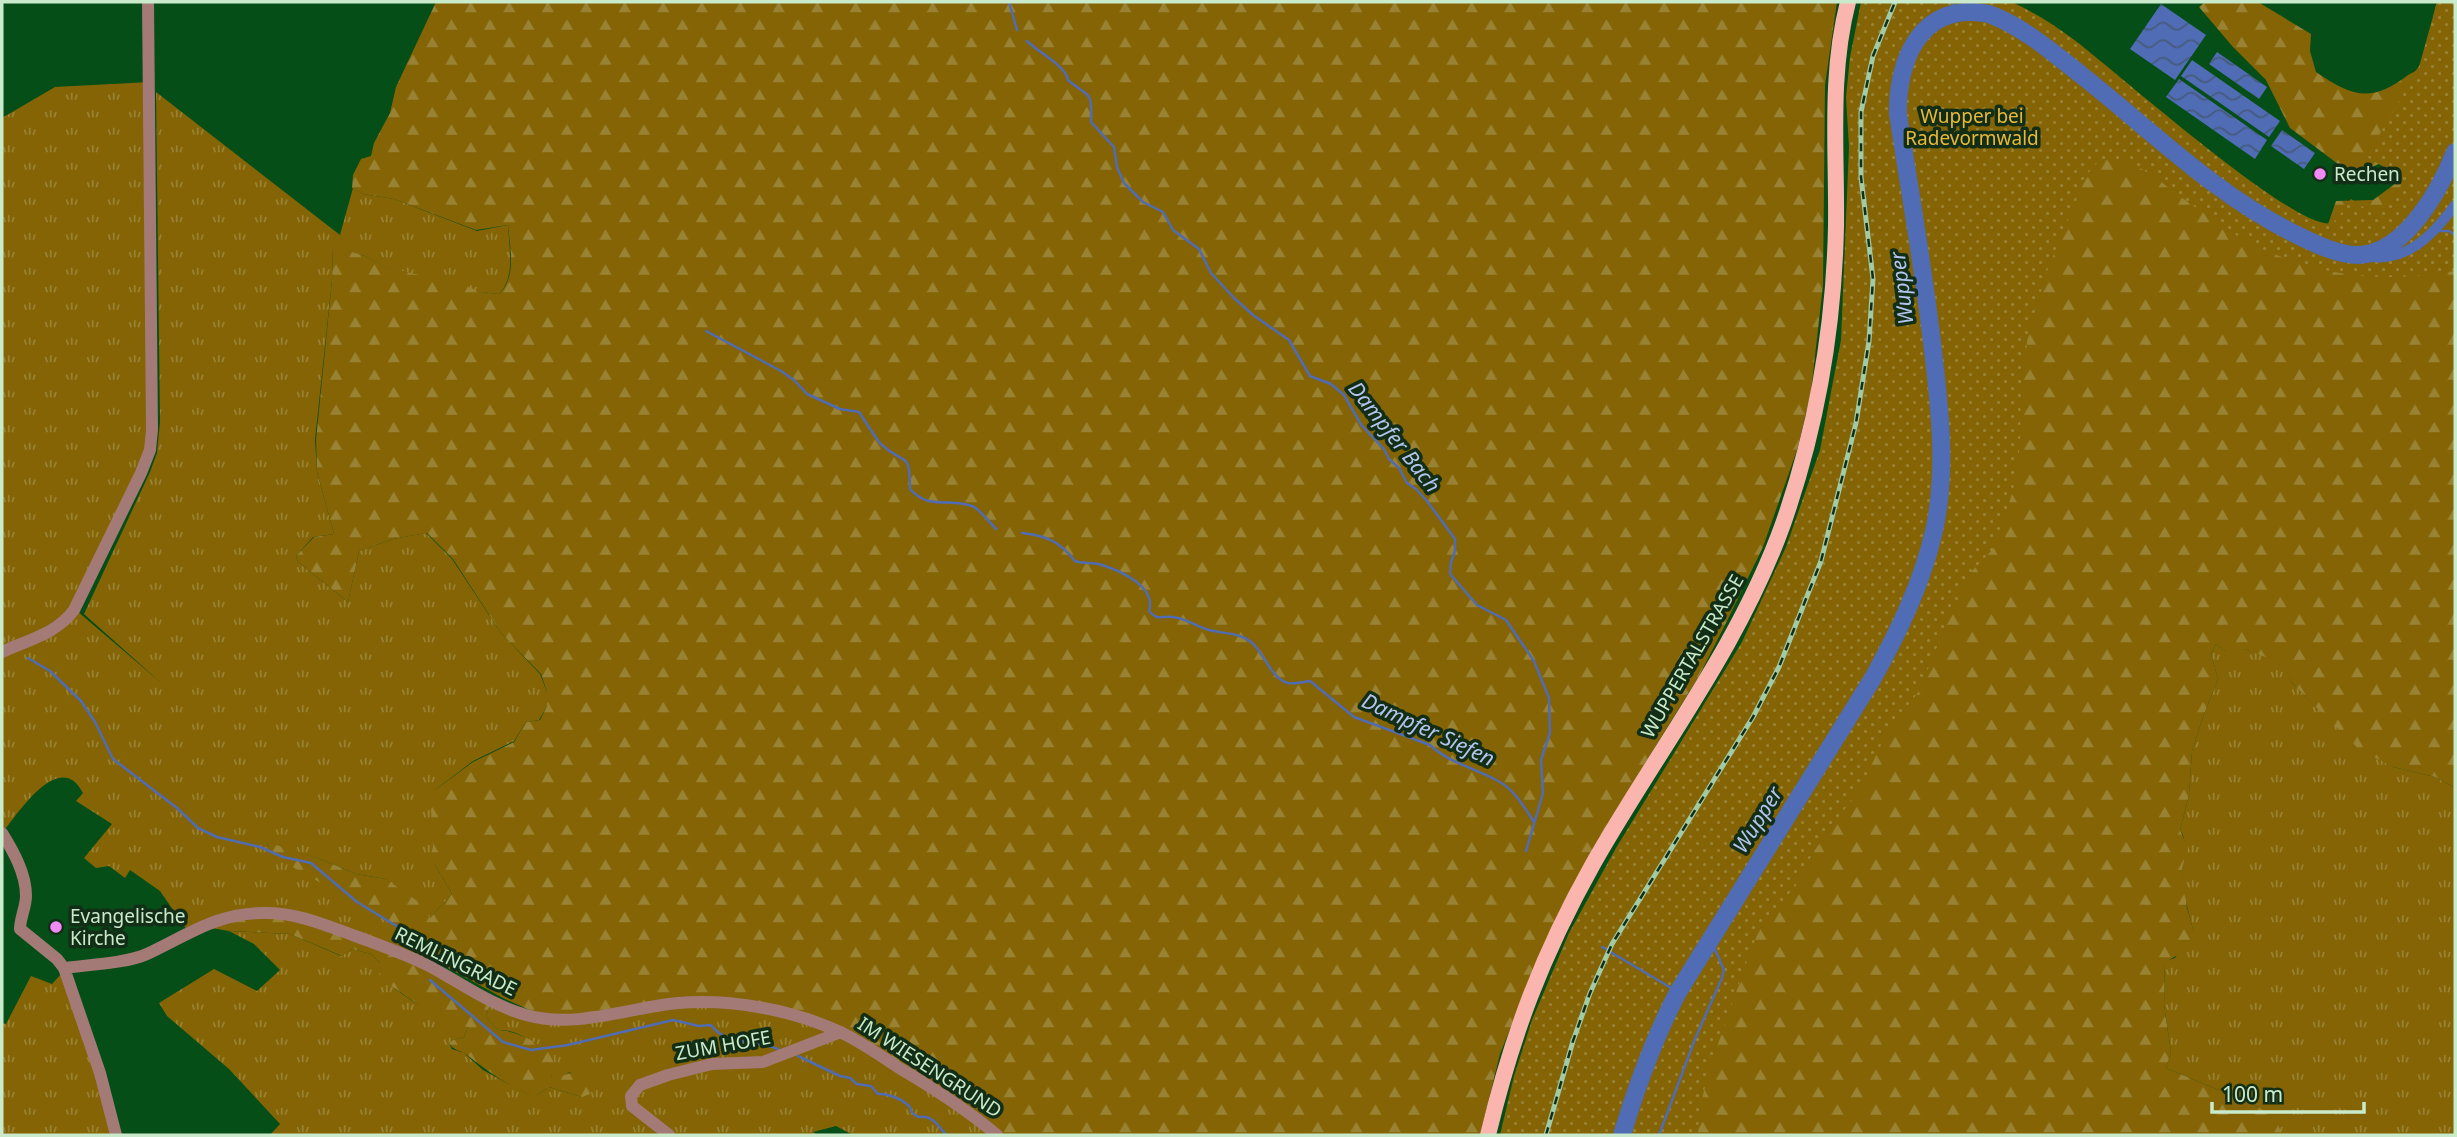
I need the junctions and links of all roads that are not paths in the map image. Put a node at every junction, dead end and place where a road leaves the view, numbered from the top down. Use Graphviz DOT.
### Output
graph roads {
  1 [pos="148,2"];
  2 [pos="1848,2"];
  3 [pos="2,652"];
  4 [pos="2,833"];
  5 [pos="64,968"];
  6 [pos="841,1032"];
  7 [pos="116,1135"];
  8 [pos="669,1135"];
  9 [pos="997,1135"];
  10 [pos="1488,1135"];
  1 -- 3 [label="street"];
  2 -- 10 [label="main road, WUPPERTALSTRASSE"];
  4 -- 5 [label="street"];
  5 -- 6 [label="street, REMLINGRADE"];
  5 -- 7 [label="street"];
  6 -- 8 [label="street, ZUM HOFE"];
  6 -- 9 [label="street, IM WIESENGRUND"];
}
